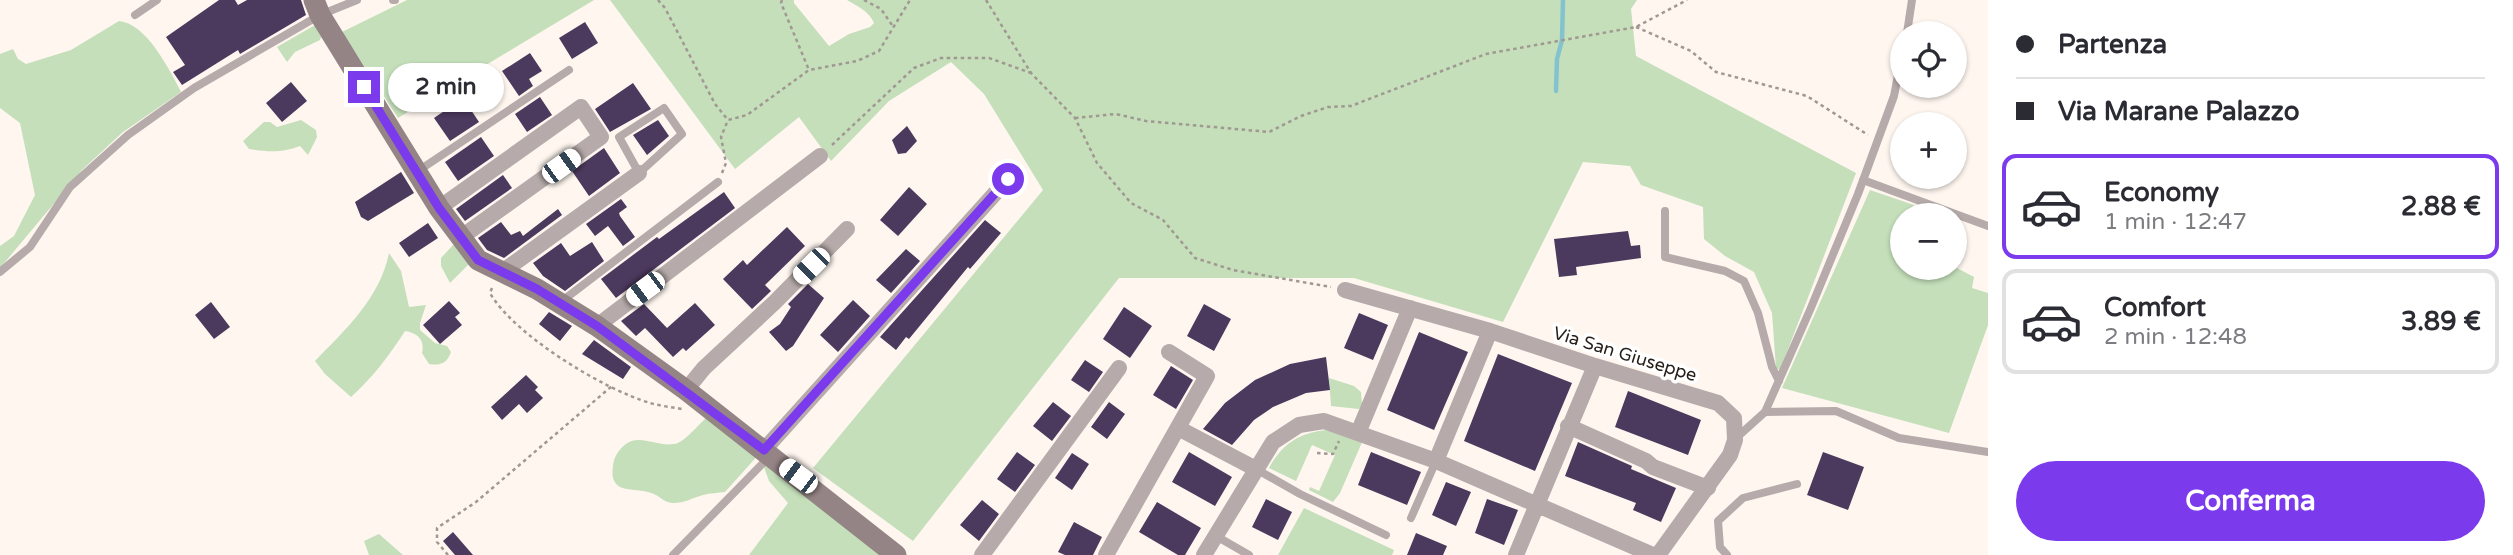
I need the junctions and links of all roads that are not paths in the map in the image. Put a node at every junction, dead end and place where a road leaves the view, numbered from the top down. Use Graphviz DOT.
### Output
graph roads {
  1 [pos="157,0"];
  2 [pos="357,0"];
  3 [pos="1912,0"];
  4 [pos="317,8"];
  5 [pos="135,15"];
  6 [pos="1909,21"];
  7 [pos="569,70"];
  8 [pos="1893,98"];
  9 [pos="820,156"];
  10 [pos="416,173"];
  11 [pos="639,173"];
  12 [pos="1008,179"];
  13 [pos="1863,180"];
  14 [pos="718,181"];
  15 [pos="439,208"];
  16 [pos="1665,211"];
  17 [pos="1988,226"];
  18 [pos="848,229"];
  19 [pos="460,238"];
  20 [pos="0,272"];
  21 [pos="502,272"];
  22 [pos="1345,290"];
  23 [pos="560,303"];
  24 [pos="1410,308"];
  25 [pos="597,326"];
  26 [pos="1490,331"];
  27 [pos="1169,352"];
  28 [pos="1595,366"];
  29 [pos="1119,368"];
  30 [pos="1779,381"];
  31 [pos="693,396"];
  32 [pos="1765,412"];
  33 [pos="1568,426"];
  34 [pos="1178,428"];
  35 [pos="1351,430"];
  36 [pos="1735,440"];
  37 [pos="1988,452"];
  38 [pos="767,453"];
  39 [pos="1436,461"];
  40 [pos="1256,470"];
  41 [pos="1797,484"];
  42 [pos="1708,488"];
  43 [pos="1537,505"];
  44 [pos="1411,518"];
  45 [pos="1386,535"];
  46 [pos="1216,536"];
  47 [pos="673,555"];
  48 [pos="896,555"];
  49 [pos="982,555"];
  50 [pos="1106,555"];
  51 [pos="1204,555"];
  52 [pos="1249,555"];
  53 [pos="1516,555"];
  54 [pos="1656,555"];
  55 [pos="1727,555"];
  1 -- 5 [label="lane"];
  2 -- 4 [label="lane"];
  3 -- 6 [label="lane"];
  4 -- 10 [label="main road"];
  4 -- 20 [label="lane"];
  7 -- 10 [label="lane"];
  8 -- 13 [label="lane"];
  9 -- 25 [label="street"];
  10 -- 15 [label="main road"];
  11 -- 11 [label="lane"];
  11 -- 21 [label="street"];
  12 -- 38 [label="street"];
  13 -- 17 [label="lane"];
  13 -- 30 [label="lane"];
  14 -- 23 [label="lane"];
  15 -- 19 [label="main road"];
  15 -- 19 [label="street"];
  16 -- 30 [label="lane"];
  18 -- 31 [label="street"];
  19 -- 21 [label="main road"];
  21 -- 23 [label="main road"];
  22 -- 24 [label="street, Via San Giuseppe"];
  23 -- 25 [label="main road"];
  24 -- 26 [label="street, Via San Giuseppe"];
  24 -- 35 [label="street"];
  25 -- 31 [label="main road"];
  26 -- 28 [label="street, Via San Giuseppe"];
  26 -- 39 [label="street"];
  27 -- 34 [label="street"];
  28 -- 33 [label="street"];
  28 -- 36 [label="street, Via San Giuseppe"];
  29 -- 49 [label="street"];
  30 -- 32 [label="lane"];
  31 -- 38 [label="main road"];
  32 -- 36 [label="lane"];
  32 -- 37 [label="lane"];
  33 -- 42 [label="street"];
  33 -- 43 [label="street"];
  34 -- 40 [label="street"];
  34 -- 50 [label="street"];
  35 -- 39 [label="street"];
  35 -- 40 [label="street"];
  36 -- 42 [label="street"];
  38 -- 47 [label="lane"];
  38 -- 48 [label="main road"];
  39 -- 43 [label="street"];
  39 -- 44 [label="lane"];
  40 -- 45 [label="lane"];
  40 -- 46 [label="street"];
  41 -- 55 [label="lane"];
  42 -- 54 [label="street"];
  43 -- 53 [label="street"];
  43 -- 54 [label="street"];
  46 -- 51 [label="street"];
  46 -- 52 [label="lane"];
}
